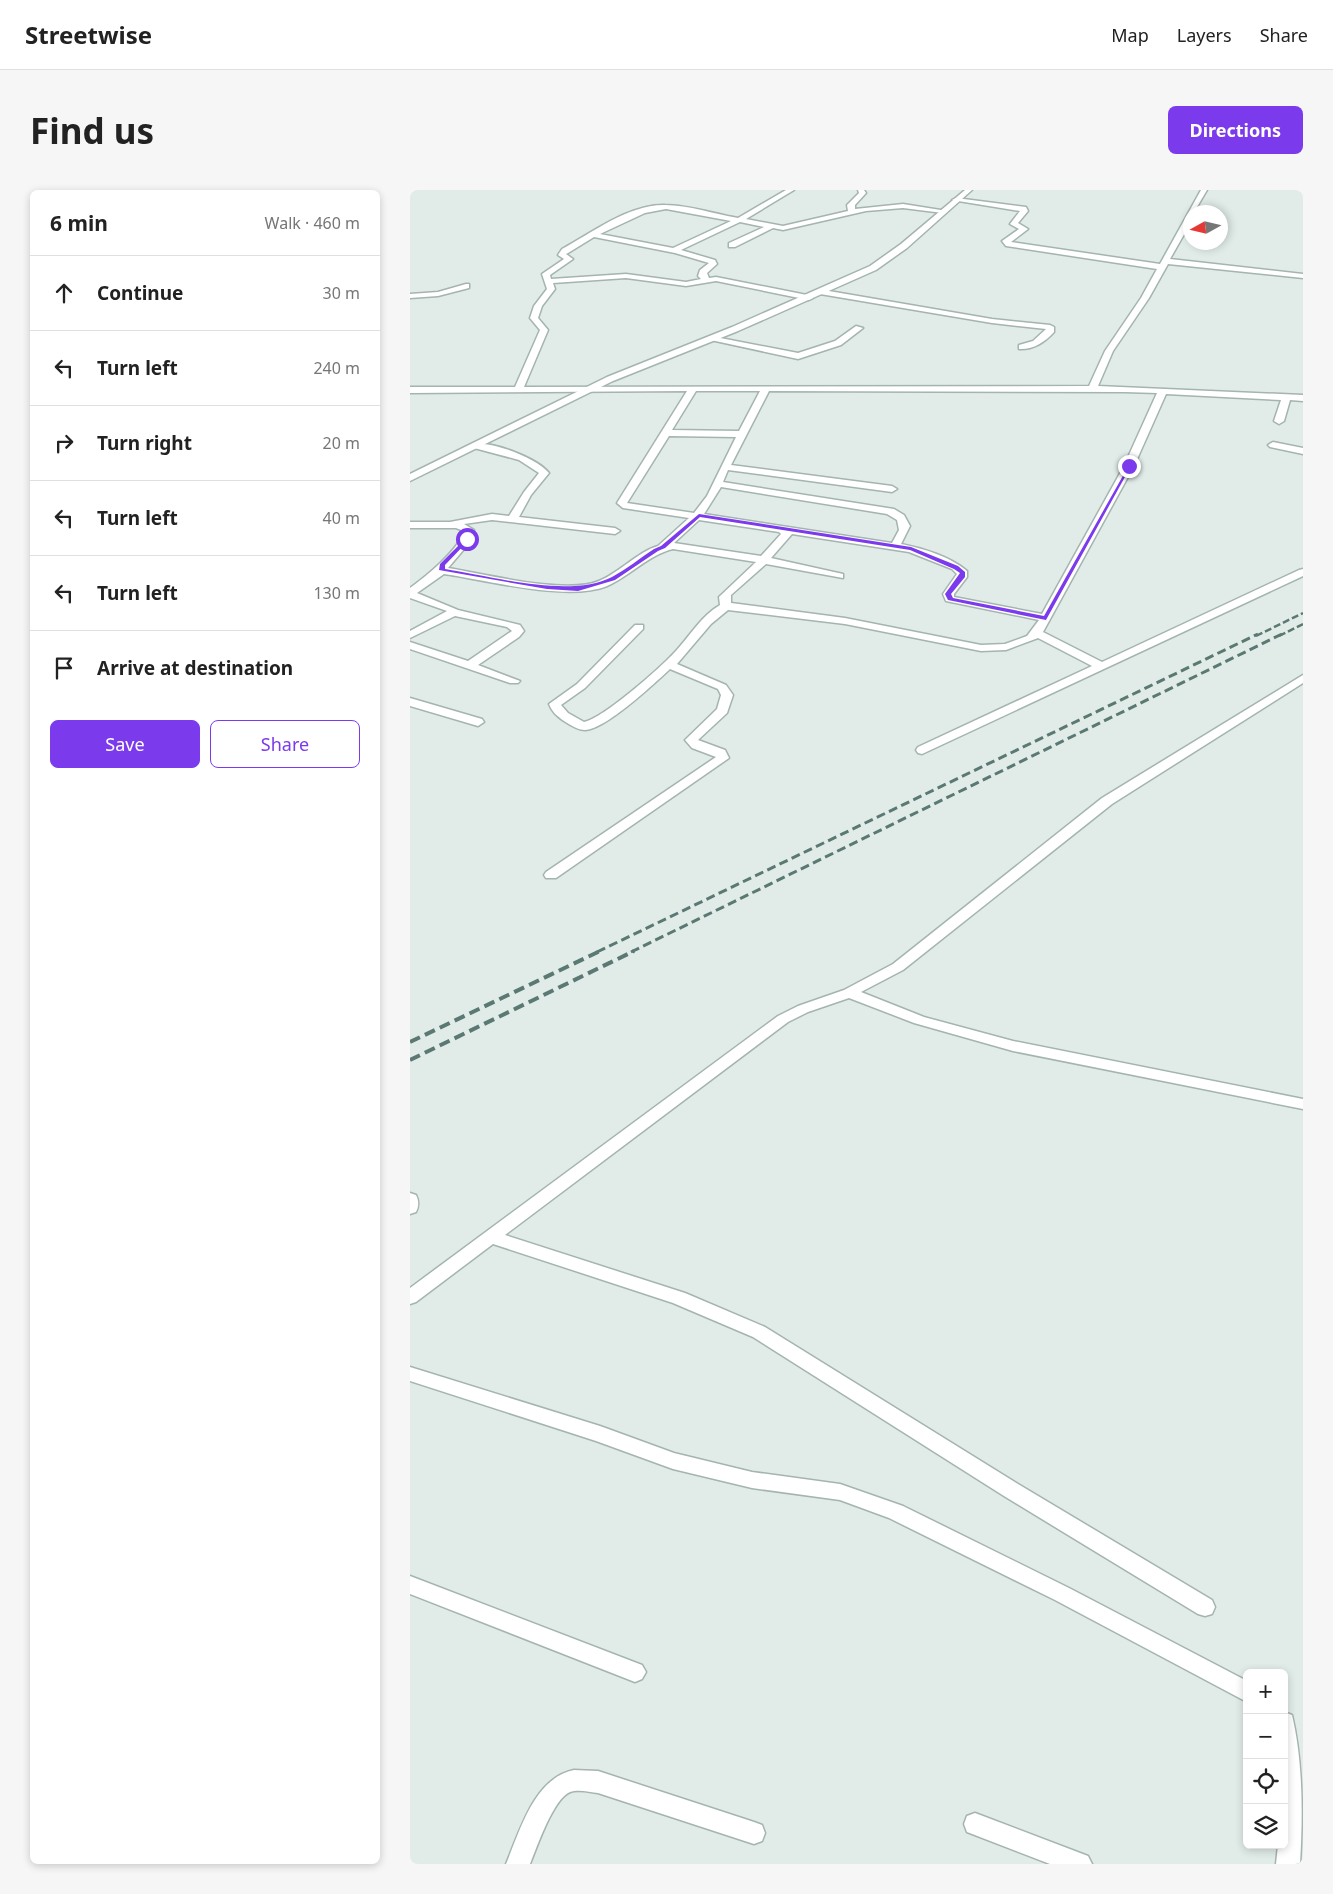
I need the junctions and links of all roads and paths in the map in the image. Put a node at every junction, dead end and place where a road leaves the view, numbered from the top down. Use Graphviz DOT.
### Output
graph roads {
  1 [pos="791,190"];
  2 [pos="861,190"];
  3 [pos="969,190"];
  4 [pos="1204,190"];
  5 [pos="956,200"];
  6 [pos="1196,205"];
  7 [pos="943,211"];
  8 [pos="852,212"];
  9 [pos="739,220"];
  10 [pos="772,226"];
  11 [pos="1183,227"];
  12 [pos="593,235"];
  13 [pos="732,245"];
  14 [pos="673,251"];
  15 [pos="1162,264"];
  16 [pos="1303,276"];
  17 [pos="706,279"];
  18 [pos="550,282"];
  19 [pos="466,286"];
  20 [pos="823,292"];
  21 [pos="410,296"];
  22 [pos="809,298"];
  23 [pos="859,328"];
  24 [pos="710,339"];
  25 [pos="1022,347"];
  26 [pos="766,388"];
  27 [pos="693,389"];
  28 [pos="1092,389"];
  29 [pos="410,390"];
  30 [pos="518,390"];
  31 [pos="589,390"];
  32 [pos="1163,390"];
  33 [pos="1286,397"];
  34 [pos="1303,398"];
  35 [pos="1279,421"];
  36 [pos="666,434"];
  37 [pos="742,434"];
  38 [pos="1273,445"];
  39 [pos="477,446"];
  40 [pos="1303,451"];
  41 [pos="725,467"];
  42 [pos="410,478"];
  43 [pos="719,484"];
  44 [pos="892,489"];
  45 [pos="699,516"];
  46 [pos="513,518"];
  47 [pos="410,525"];
  48 [pos="448,525"];
  49 [pos="782,529"];
  50 [pos="615,531"];
  51 [pos="895,546"];
  52 [pos="663,547"];
  53 [pos="764,560"];
  54 [pos="442,570"];
  55 [pos="1303,572"];
  56 [pos="839,576"];
  57 [pos="410,593"];
  58 [pos="726,606"];
  59 [pos="453,612"];
  60 [pos="1046,618"];
  61 [pos="639,627"];
  62 [pos="1037,634"];
  63 [pos="410,635"];
  64 [pos="410,646"];
  65 [pos="668,664"];
  66 [pos="469,666"];
  67 [pos="1101,666"];
  68 [pos="1303,678"];
  69 [pos="514,680"];
  70 [pos="410,702"];
  71 [pos="478,722"];
  72 [pos="922,750"];
  73 [pos="551,875"];
  74 [pos="850,993"];
  75 [pos="1303,1104"];
  76 [pos="410,1199"];
  77 [pos="410,1208"];
  78 [pos="490,1237"];
  79 [pos="410,1297"];
  80 [pos="410,1374"];
  81 [pos="410,1585"];
  82 [pos="1205,1608"];
  83 [pos="635,1672"];
  84 [pos="1243,1690"];
  85 [pos="1288,1732"];
  86 [pos="974,1824"];
  87 [pos="754,1833"];
  88 [pos="518,1864"];
  89 [pos="1080,1864"];
  90 [pos="1288,1864"];
  1 -- 9 [label="street"];
  2 -- 8 [label="street"];
  3 -- 5 [label="street"];
  4 -- 6 [label="street"];
  5 -- 7 [label="street"];
  5 -- 15 [label="street"];
  7 -- 8 [label="street"];
  7 -- 20 [label="street"];
  8 -- 10 [label="street"];
  9 -- 10 [label="street"];
  9 -- 12 [label="street"];
  9 -- 14 [label="street"];
  10 -- 13 [label="street"];
  11 -- 15 [label="street"];
  12 -- 14 [label="street"];
  12 -- 18 [label="street"];
  14 -- 17 [label="street"];
  15 -- 16 [label="street"];
  15 -- 28 [label="street"];
  17 -- 18 [label="street"];
  17 -- 22 [label="street"];
  18 -- 30 [label="street"];
  19 -- 21 [label="street"];
  20 -- 22 [label="street"];
  20 -- 25 [label="street"];
  22 -- 24 [label="street"];
  23 -- 24 [label="street"];
  24 -- 31 [label="street"];
  26 -- 27 [label="street"];
  26 -- 28 [label="street"];
  26 -- 37 [label="street"];
  27 -- 31 [label="street"];
  27 -- 36 [label="street"];
  28 -- 32 [label="street"];
  29 -- 30 [label="street"];
  30 -- 31 [label="street"];
  31 -- 39 [label="street"];
  32 -- 33 [label="street"];
  32 -- 60 [label="street"];
  33 -- 34 [label="street"];
  33 -- 35 [label="street"];
  36 -- 37 [label="street"];
  36 -- 45 [label="street"];
  37 -- 41 [label="street"];
  38 -- 40 [label="street"];
  39 -- 42 [label="street"];
  39 -- 46 [label="street"];
  41 -- 43 [label="street"];
  41 -- 44 [label="street"];
  43 -- 45 [label="street"];
  43 -- 51 [label="street"];
  45 -- 49 [label="street"];
  45 -- 52 [label="street"];
  46 -- 48 [label="street"];
  46 -- 50 [label="street"];
  47 -- 48 [label="street"];
  48 -- 54 [label="street"];
  49 -- 51 [label="street"];
  49 -- 53 [label="street"];
  51 -- 60 [label="street"];
  52 -- 53 [label="street"];
  52 -- 54 [label="street"];
  53 -- 56 [label="street"];
  53 -- 58 [label="street"];
  54 -- 57 [label="street"];
  55 -- 67 [label="street"];
  57 -- 59 [label="street"];
  58 -- 62 [label="street"];
  58 -- 65 [label="street"];
  59 -- 63 [label="street"];
  59 -- 66 [label="street"];
  60 -- 62 [label="street"];
  61 -- 65 [label="street"];
  62 -- 67 [label="street"];
  64 -- 66 [label="street"];
  65 -- 73 [label="street"];
  66 -- 69 [label="street"];
  67 -- 72 [label="street"];
  68 -- 74 [label="street"];
  70 -- 71 [label="street"];
  74 -- 75 [label="street"];
  74 -- 78 [label="street"];
  76 -- 77 [label="street"];
  78 -- 79 [label="street"];
  78 -- 82 [label="street"];
  80 -- 84 [label="street"];
  81 -- 83 [label="street"];
  85 -- 90 [label="street"];
  86 -- 89 [label="street"];
  87 -- 88 [label="street"];
}
